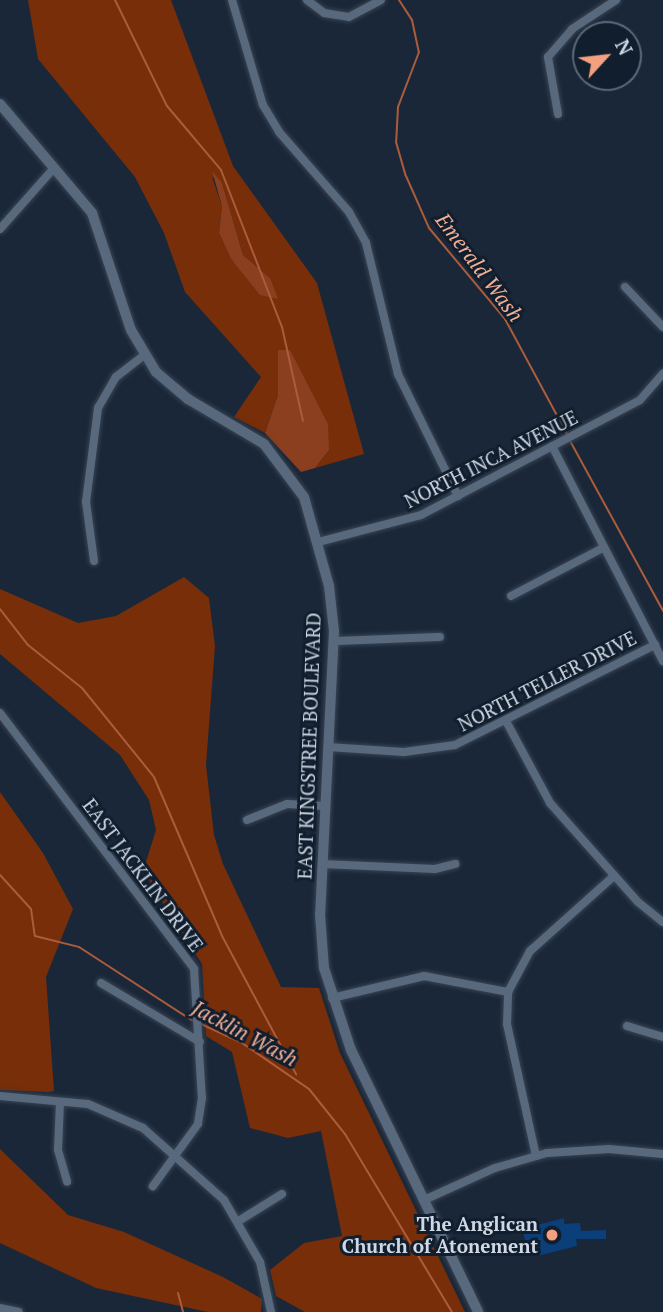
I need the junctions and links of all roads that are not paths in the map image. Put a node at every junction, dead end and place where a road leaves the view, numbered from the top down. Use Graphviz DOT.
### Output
graph roads {
  1 [pos="232,0"];
  2 [pos="307,0"];
  3 [pos="381,0"];
  4 [pos="616,0"];
  5 [pos="0,104"];
  6 [pos="558,114"];
  7 [pos="54,169"];
  8 [pos="0,229"];
  9 [pos="625,287"];
  10 [pos="663,327"];
  11 [pos="144,355"];
  12 [pos="662,379"];
  13 [pos="552,446"];
  14 [pos="458,496"];
  15 [pos="318,542"];
  16 [pos="603,548"];
  17 [pos="94,561"];
  18 [pos="511,596"];
  19 [pos="440,638"];
  20 [pos="334,641"];
  21 [pos="655,645"];
  22 [pos="663,661"];
  23 [pos="0,713"];
  24 [pos="507,723"];
  25 [pos="328,747"];
  26 [pos="325,806"];
  27 [pos="247,820"];
  28 [pos="322,863"];
  29 [pos="455,864"];
  30 [pos="614,876"];
  31 [pos="663,922"];
  32 [pos="101,983"];
  33 [pos="508,992"];
  34 [pos="331,998"];
  35 [pos="627,1026"];
  36 [pos="663,1037"];
  37 [pos="200,1042"];
  38 [pos="0,1096"];
  39 [pos="61,1102"];
  40 [pos="663,1154"];
  41 [pos="176,1156"];
  42 [pos="536,1156"];
  43 [pos="67,1182"];
  44 [pos="153,1186"];
  45 [pos="282,1194"];
  46 [pos="424,1200"];
  47 [pos="237,1222"];
  48 [pos="0,1308"];
  49 [pos="19,1312"];
  50 [pos="271,1312"];
  51 [pos="478,1312"];
  1 -- 14 [label="street"];
  2 -- 3 [label="street"];
  4 -- 6 [label="street"];
  5 -- 7 [label="street, EAST KINGSTREE BOULEVARD"];
  7 -- 8 [label="street"];
  7 -- 11 [label="street, EAST KINGSTREE BOULEVARD"];
  9 -- 10 [label="street"];
  11 -- 15 [label="street, EAST KINGSTREE BOULEVARD"];
  11 -- 17 [label="street"];
  12 -- 13 [label="street, NORTH INCA AVENUE"];
  13 -- 14 [label="street, NORTH INCA AVENUE"];
  13 -- 16 [label="street"];
  14 -- 15 [label="street, NORTH INCA AVENUE"];
  15 -- 20 [label="street, EAST KINGSTREE BOULEVARD"];
  16 -- 18 [label="street"];
  16 -- 21 [label="street"];
  19 -- 20 [label="street"];
  20 -- 25 [label="street, EAST KINGSTREE BOULEVARD"];
  21 -- 22 [label="street"];
  21 -- 24 [label="street, NORTH TELLER DRIVE"];
  23 -- 37 [label="street, EAST JACKLIN DRIVE"];
  24 -- 25 [label="street, NORTH TELLER DRIVE"];
  24 -- 30 [label="street"];
  25 -- 26 [label="street, EAST KINGSTREE BOULEVARD"];
  26 -- 27 [label="street"];
  26 -- 28 [label="street, EAST KINGSTREE BOULEVARD"];
  28 -- 29 [label="street"];
  28 -- 34 [label="street, EAST KINGSTREE BOULEVARD"];
  30 -- 31 [label="street"];
  30 -- 33 [label="street"];
  32 -- 37 [label="street"];
  33 -- 34 [label="street"];
  33 -- 42 [label="street"];
  34 -- 46 [label="street, EAST KINGSTREE BOULEVARD"];
  35 -- 36 [label="street"];
  37 -- 41 [label="street, EAST JACKLIN DRIVE"];
  38 -- 39 [label="street"];
  39 -- 41 [label="street"];
  39 -- 43 [label="street"];
  40 -- 42 [label="street"];
  41 -- 44 [label="street, EAST JACKLIN DRIVE"];
  41 -- 47 [label="street"];
  42 -- 46 [label="street"];
  45 -- 47 [label="street"];
  46 -- 51 [label="street, EAST KINGSTREE BOULEVARD"];
  47 -- 50 [label="street"];
  48 -- 49 [label="street"];
}
